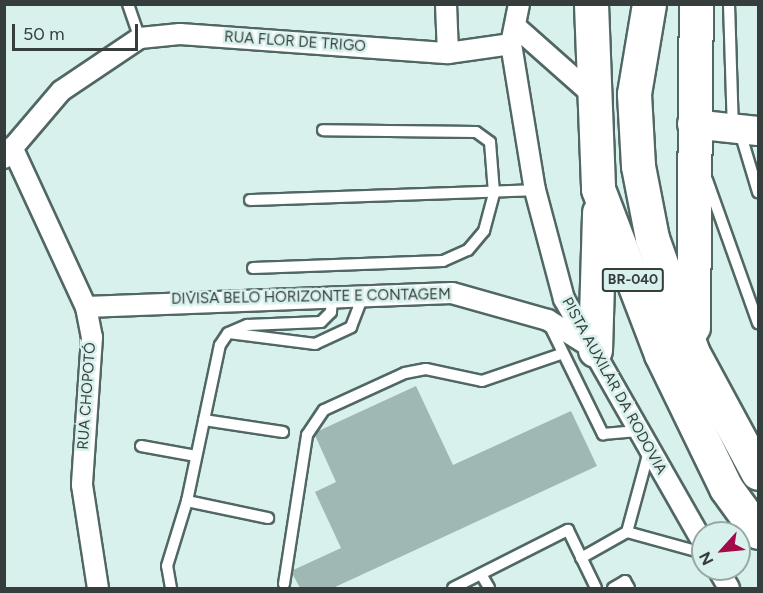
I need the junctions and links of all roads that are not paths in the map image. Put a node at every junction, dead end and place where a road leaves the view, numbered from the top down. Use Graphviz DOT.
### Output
graph roads {
  1 [pos="128,4"];
  2 [pos="446,4"];
  3 [pos="519,4"];
  4 [pos="591,4"];
  5 [pos="649,4"];
  6 [pos="696,4"];
  7 [pos="729,4"];
  8 [pos="513,35"];
  9 [pos="140,38"];
  10 [pos="448,53"];
  11 [pos="593,95"];
  12 [pos="323,130"];
  13 [pos="692,130"];
  14 [pos="744,130"];
  15 [pos="8,153"];
  16 [pos="598,189"];
  17 [pos="535,190"];
  18 [pos="759,192"];
  19 [pos="494,193"];
  20 [pos="250,200"];
  21 [pos="253,268"];
  22 [pos="363,296"];
  23 [pos="332,297"];
  24 [pos="86,307"];
  25 [pos="548,320"];
  26 [pos="759,323"];
  27 [pos="228,333"];
  28 [pos="596,350"];
  29 [pos="693,353"];
  30 [pos="561,354"];
  31 [pos="204,420"];
  32 [pos="638,431"];
  33 [pos="283,432"];
  34 [pos="141,446"];
  35 [pos="649,451"];
  36 [pos="196,456"];
  37 [pos="759,473"];
  38 [pos="187,501"];
  39 [pos="268,518"];
  40 [pos="691,523"];
  41 [pos="627,532"];
  42 [pos="759,532"];
  43 [pos="691,550"];
  44 [pos="580,558"];
  45 [pos="481,574"];
  46 [pos="284,584"];
  47 [pos="98,588"];
  48 [pos="171,588"];
  49 [pos="453,588"];
  50 [pos="489,588"];
  51 [pos="596,588"];
  52 [pos="613,588"];
  53 [pos="629,588"];
  1 -- 9 [label="lane"];
  2 -- 10 [label="street"];
  3 -- 8 [label="street, PISTA AUXILAR DA RODOVIA"];
  4 -- 11 [label="highway, BR-040"];
  5 -- 29 [label="highway, BR-040"];
  6 -- 13 [label="highway"];
  7 -- 14 [label="lane"];
  8 -- 10 [label="street, RUA FLOR DE TRIGO"];
  8 -- 11 [label="street"];
  8 -- 17 [label="street, PISTA AUXILAR DA RODOVIA"];
  9 -- 10 [label="street, RUA FLOR DE TRIGO"];
  9 -- 15 [label="street, RUA FLOR DE TRIGO"];
  11 -- 16 [label="highway, BR-040"];
  12 -- 19 [label="lane"];
  13 -- 14 [label="street"];
  13 -- 26 [label="lane"];
  13 -- 29 [label="highway"];
  14 -- 18 [label="lane"];
  15 -- 24 [label="street, RUA CHOPOTÓ"];
  16 -- 28 [label="highway"];
  16 -- 42 [label="highway, BR-040"];
  17 -- 19 [label="lane"];
  17 -- 28 [label="street, PISTA AUXILAR DA RODOVIA"];
  19 -- 20 [label="lane"];
  19 -- 21 [label="lane"];
  22 -- 23 [label="street, DIVISA BELO HORIZONTE E CONTAGEM"];
  22 -- 25 [label="street, DIVISA BELO HORIZONTE E CONTAGEM"];
  22 -- 27 [label="lane"];
  23 -- 24 [label="street, DIVISA BELO HORIZONTE E CONTAGEM"];
  23 -- 27 [label="lane"];
  24 -- 47 [label="street, RUA CHOPOTÓ"];
  25 -- 28 [label="street, DIVISA BELO HORIZONTE E CONTAGEM"];
  25 -- 30 [label="lane"];
  27 -- 31 [label="lane"];
  28 -- 32 [label="street, PISTA AUXILAR DA RODOVIA"];
  29 -- 37 [label="highway, BR-040"];
  30 -- 32 [label="lane"];
  30 -- 46 [label="lane"];
  31 -- 33 [label="lane"];
  31 -- 36 [label="lane"];
  32 -- 35 [label="street, PISTA AUXILAR DA RODOVIA"];
  34 -- 36 [label="lane"];
  35 -- 40 [label="street, PISTA AUXILAR DA RODOVIA"];
  35 -- 41 [label="lane"];
  36 -- 38 [label="lane"];
  38 -- 39 [label="lane"];
  38 -- 48 [label="lane"];
  41 -- 43 [label="lane"];
  41 -- 44 [label="lane"];
  44 -- 45 [label="lane"];
  44 -- 51 [label="lane"];
  45 -- 49 [label="lane"];
  45 -- 50 [label="lane"];
  52 -- 53 [label="lane"];
}
